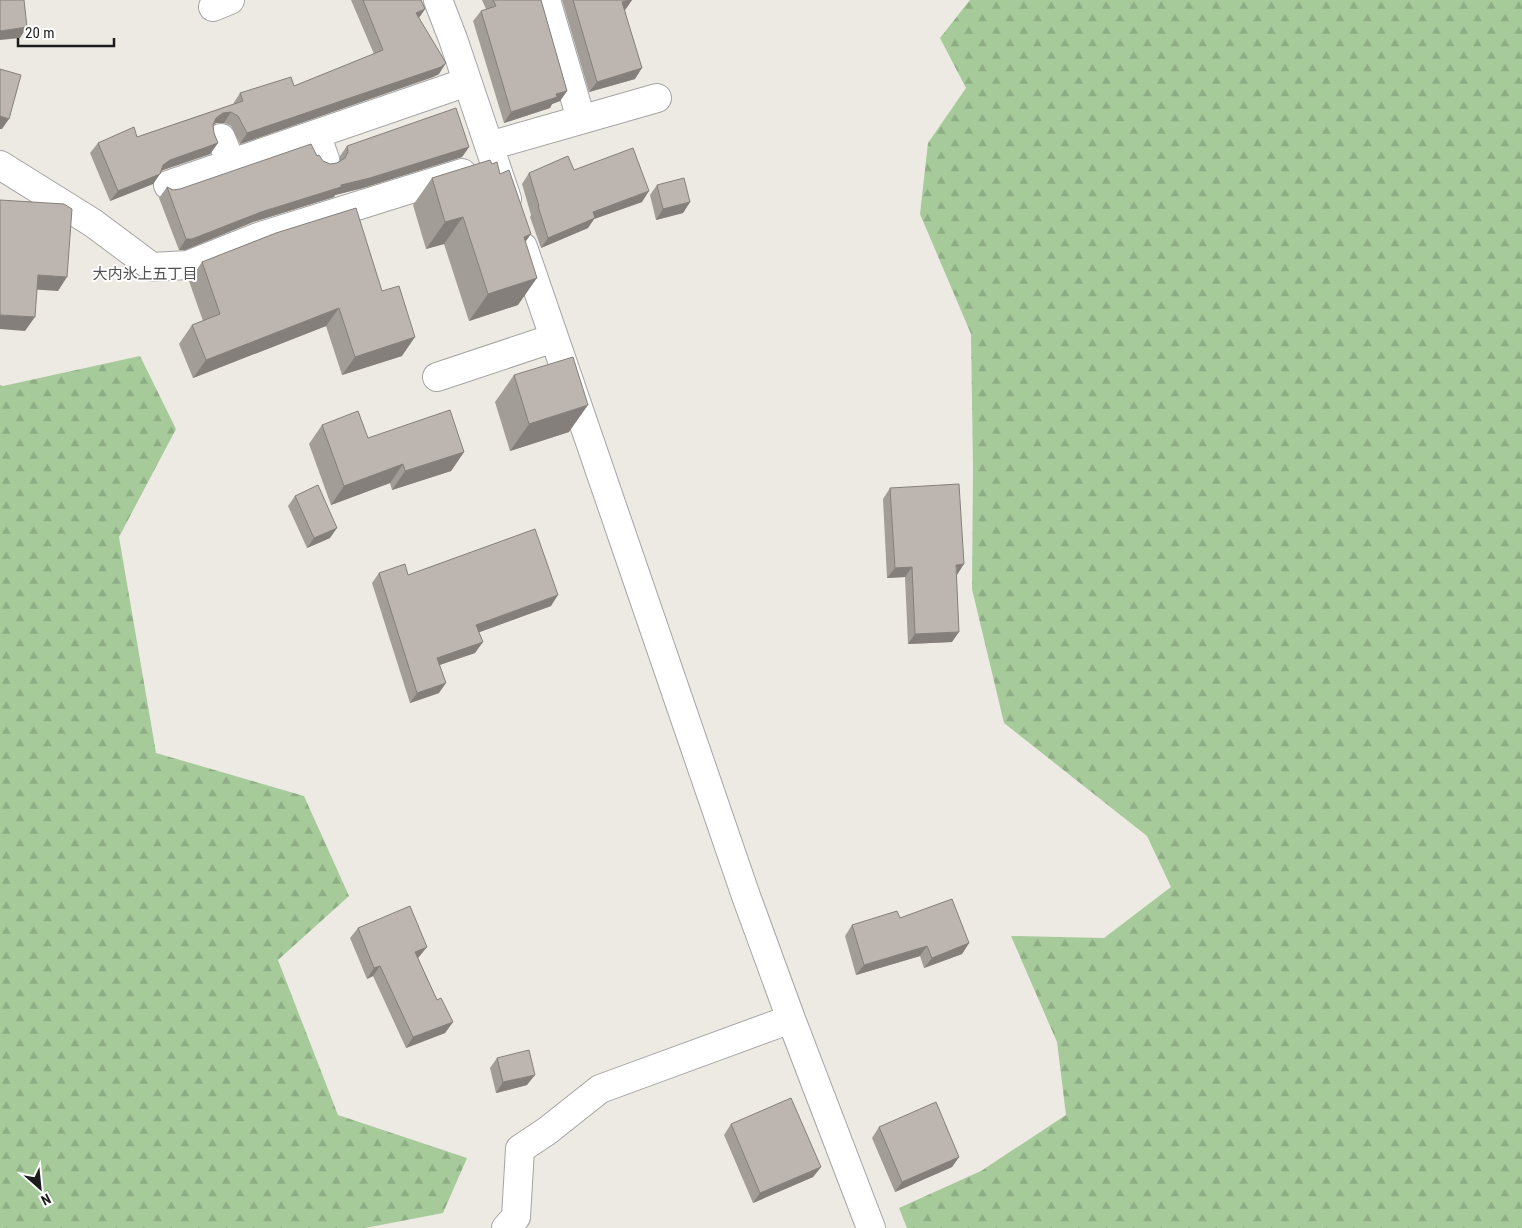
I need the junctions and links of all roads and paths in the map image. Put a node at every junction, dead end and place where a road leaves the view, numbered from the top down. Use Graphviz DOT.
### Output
graph roads {
  1 [pos="438,0"];
  2 [pos="546,0"];
  3 [pos="467,82"];
  4 [pos="657,98"];
  5 [pos="581,119"];
  6 [pos="316,134"];
  7 [pos="492,154"];
  8 [pos="325,159"];
  9 [pos="0,165"];
  10 [pos="168,185"];
  11 [pos="554,338"];
  12 [pos="436,377"];
  13 [pos="791,1019"];
  14 [pos="506,1228"];
  15 [pos="871,1228"];
  1 -- 3 [label="street"];
  2 -- 5 [label="street"];
  3 -- 6 [label="street"];
  3 -- 7 [label="street"];
  4 -- 5 [label="street"];
  5 -- 7 [label="street"];
  6 -- 8 [label="street"];
  6 -- 10 [label="street"];
  7 -- 9 [label="street"];
  7 -- 11 [label="street"];
  11 -- 12 [label="street"];
  11 -- 13 [label="street"];
  13 -- 14 [label="street"];
  13 -- 15 [label="street"];
}
